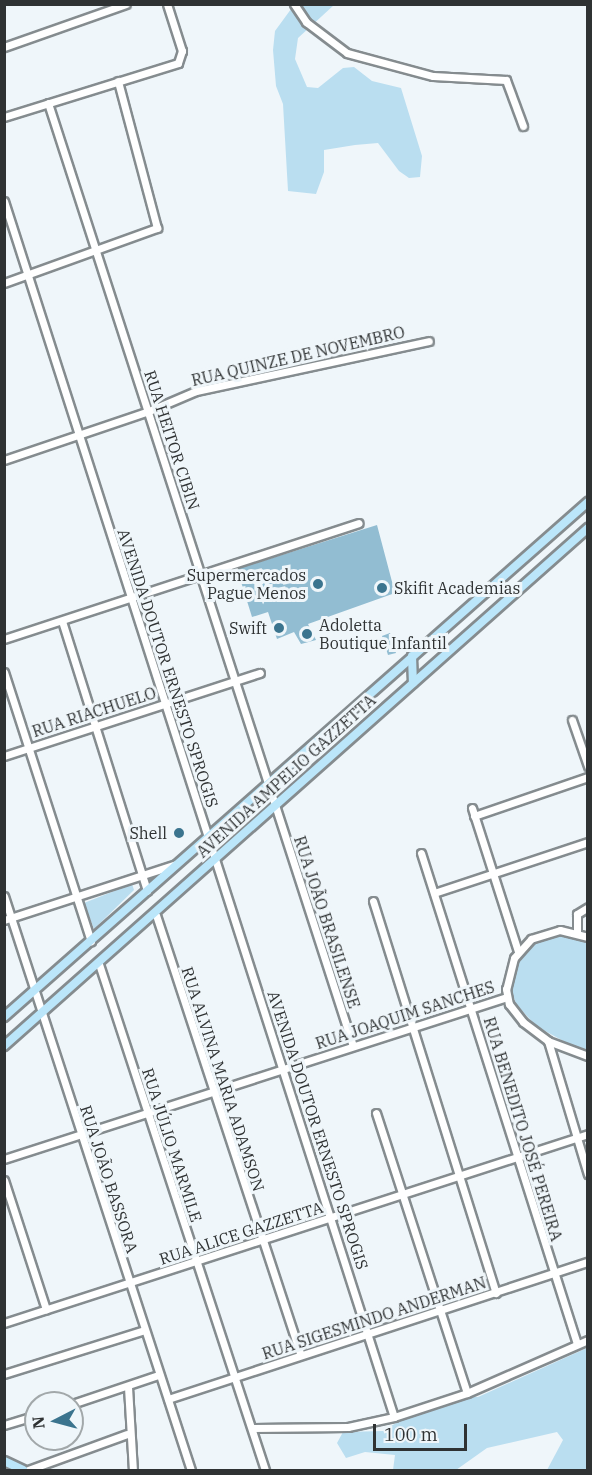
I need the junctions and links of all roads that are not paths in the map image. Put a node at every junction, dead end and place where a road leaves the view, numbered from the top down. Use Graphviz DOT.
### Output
graph roads {
  1 [pos="126,4"];
  2 [pos="167,4"];
  3 [pos="294,4"];
  4 [pos="4,47"];
  5 [pos="118,81"];
  6 [pos="48,103"];
  7 [pos="4,117"];
  8 [pos="523,126"];
  9 [pos="4,201"];
  10 [pos="95,251"];
  11 [pos="28,274"];
  12 [pos="4,283"];
  13 [pos="429,341"];
  14 [pos="149,411"];
  15 [pos="79,434"];
  16 [pos="5,459"];
  17 [pos="588,502"];
  18 [pos="358,523"];
  19 [pos="588,528"];
  20 [pos="202,574"];
  21 [pos="132,597"];
  22 [pos="62,621"];
  23 [pos="4,639"];
  24 [pos="412,656"];
  25 [pos="4,672"];
  26 [pos="260,672"];
  27 [pos="234,680"];
  28 [pos="412,683"];
  29 [pos="166,703"];
  30 [pos="572,720"];
  31 [pos="95,725"];
  32 [pos="30,747"];
  33 [pos="4,756"];
  34 [pos="588,766"];
  35 [pos="588,777"];
  36 [pos="268,785"];
  37 [pos="275,806"];
  38 [pos="208,838"];
  39 [pos="588,842"];
  40 [pos="421,853"];
  41 [pos="216,860"];
  42 [pos="181,862"];
  43 [pos="492,872"];
  44 [pos="142,875"];
  45 [pos="147,891"];
  46 [pos="434,893"];
  47 [pos="4,896"];
  48 [pos="76,896"];
  49 [pos="373,901"];
  50 [pos="588,907"];
  51 [pos="156,915"];
  52 [pos="8,919"];
  53 [pos="577,932"];
  54 [pos="588,937"];
  55 [pos="91,941"];
  56 [pos="516,955"];
  57 [pos="99,964"];
  58 [pos="34,990"];
  59 [pos="507,997"];
  60 [pos="471,1007"];
  61 [pos="42,1013"];
  62 [pos="4,1017"];
  63 [pos="412,1027"];
  64 [pos="548,1041"];
  65 [pos="4,1046"];
  66 [pos="353,1046"];
  67 [pos="588,1056"];
  68 [pos="284,1069"];
  69 [pos="213,1091"];
  70 [pos="376,1113"];
  71 [pos="148,1114"];
  72 [pos="588,1134"];
  73 [pos="80,1135"];
  74 [pos="577,1137"];
  75 [pos="520,1157"];
  76 [pos="4,1160"];
  77 [pos="588,1174"];
  78 [pos="460,1176"];
  79 [pos="4,1180"];
  80 [pos="402,1195"];
  81 [pos="332,1217"];
  82 [pos="262,1241"];
  83 [pos="195,1262"];
  84 [pos="588,1262"];
  85 [pos="553,1272"];
  86 [pos="130,1284"];
  87 [pos="496,1293"];
  88 [pos="46,1309"];
  89 [pos="437,1314"];
  90 [pos="4,1323"];
  91 [pos="144,1330"];
  92 [pos="370,1333"];
  93 [pos="588,1340"];
  94 [pos="577,1344"];
  95 [pos="300,1354"];
  96 [pos="4,1374"];
  97 [pos="158,1375"];
  98 [pos="234,1376"];
  99 [pos="128,1387"];
  100 [pos="467,1393"];
  101 [pos="168,1399"];
  102 [pos="84,1400"];
  103 [pos="394,1417"];
  104 [pos="24,1419"];
  105 [pos="4,1425"];
  106 [pos="252,1428"];
  107 [pos="128,1434"];
  108 [pos="4,1461"];
  109 [pos="25,1470"];
  110 [pos="133,1470"];
  111 [pos="191,1470"];
  112 [pos="266,1470"];
  1 -- 4 [label="street"];
  2 -- 5 [label="street"];
  3 -- 8 [label="street"];
  5 -- 6 [label="street"];
  5 -- 10 [label="street"];
  6 -- 7 [label="street"];
  6 -- 10 [label="street, RUA HEITOR CIBIN"];
  9 -- 11 [label="street, AVENIDA DOUTOR ERNESTO SPROGIS"];
  10 -- 11 [label="street"];
  10 -- 14 [label="street, RUA HEITOR CIBIN"];
  11 -- 12 [label="street"];
  11 -- 15 [label="street, AVENIDA DOUTOR ERNESTO SPROGIS"];
  13 -- 14 [label="street, RUA QUINZE DE NOVEMBRO"];
  14 -- 15 [label="street, RUA QUINZE DE NOVEMBRO"];
  14 -- 20 [label="street, RUA HEITOR CIBIN"];
  15 -- 16 [label="street, RUA QUINZE DE NOVEMBRO"];
  15 -- 21 [label="street, AVENIDA DOUTOR ERNESTO SPROGIS"];
  17 -- 24 [label="main road, AVENIDA AMPELIO GAZZETTA"];
  18 -- 20 [label="street"];
  19 -- 28 [label="main road, AVENIDA AMPELIO GAZZETTA"];
  20 -- 21 [label="street"];
  20 -- 27 [label="street, RUA HEITOR CIBIN"];
  21 -- 22 [label="street"];
  21 -- 29 [label="street, AVENIDA DOUTOR ERNESTO SPROGIS"];
  22 -- 23 [label="street"];
  22 -- 31 [label="street"];
  24 -- 28 [label="main road"];
  24 -- 36 [label="main road, AVENIDA AMPELIO GAZZETTA"];
  25 -- 32 [label="street"];
  26 -- 27 [label="street, RUA RIACHUELO"];
  27 -- 29 [label="street, RUA RIACHUELO"];
  27 -- 36 [label="street, RUA HEITOR CIBIN"];
  28 -- 37 [label="main road, AVENIDA AMPELIO GAZZETTA"];
  29 -- 31 [label="street, RUA RIACHUELO"];
  29 -- 38 [label="street, AVENIDA DOUTOR ERNESTO SPROGIS"];
  30 -- 34 [label="street"];
  31 -- 32 [label="street, RUA RIACHUELO"];
  31 -- 44 [label="street"];
  32 -- 33 [label="street, RUA RIACHUELO"];
  32 -- 48 [label="street"];
  35 -- 43 [label="street"];
  36 -- 37 [label="street, RUA JOÃO BRASILENSE"];
  36 -- 38 [label="main road, AVENIDA AMPELIO GAZZETTA"];
  37 -- 41 [label="main road, AVENIDA AMPELIO GAZZETTA"];
  37 -- 66 [label="street, RUA JOÃO BRASILENSE"];
  38 -- 41 [label="street, AVENIDA DOUTOR ERNESTO SPROGIS"];
  38 -- 42 [label="main road, AVENIDA AMPELIO GAZZETTA"];
  39 -- 43 [label="street"];
  40 -- 46 [label="street, RUA BENEDITO JOSÉ PEREIRA"];
  41 -- 51 [label="main road, AVENIDA AMPELIO GAZZETTA"];
  41 -- 68 [label="street, AVENIDA DOUTOR ERNESTO SPROGIS"];
  42 -- 44 [label="street"];
  42 -- 45 [label="main road, AVENIDA AMPELIO GAZZETTA"];
  43 -- 46 [label="street"];
  43 -- 56 [label="street"];
  44 -- 45 [label="street"];
  44 -- 48 [label="street"];
  45 -- 55 [label="main road, AVENIDA AMPELIO GAZZETTA"];
  46 -- 60 [label="street, RUA BENEDITO JOSÉ PEREIRA"];
  47 -- 52 [label="street, RUA JOÃO BASSORA"];
  48 -- 52 [label="street"];
  48 -- 55 [label="street"];
  49 -- 63 [label="street"];
  50 -- 53 [label="street"];
  51 -- 57 [label="main road, AVENIDA AMPELIO GAZZETTA"];
  51 -- 69 [label="street, RUA ALVINA MARIA ADAMSON"];
  52 -- 58 [label="street, RUA JOÃO BASSORA"];
  53 -- 54 [label="street"];
  53 -- 56 [label="street"];
  55 -- 58 [label="main road, AVENIDA AMPELIO GAZZETTA"];
  56 -- 59 [label="street"];
  57 -- 61 [label="main road, AVENIDA AMPELIO GAZZETTA"];
  57 -- 71 [label="street, RUA JÚLIO MARMILE"];
  58 -- 61 [label="street, RUA JOÃO BASSORA"];
  58 -- 62 [label="main road, AVENIDA AMPELIO GAZZETTA"];
  59 -- 60 [label="street, RUA JOAQUIM SANCHES"];
  59 -- 64 [label="street"];
  60 -- 63 [label="street, RUA JOAQUIM SANCHES"];
  60 -- 75 [label="street, RUA BENEDITO JOSÉ PEREIRA"];
  61 -- 65 [label="main road, AVENIDA AMPELIO GAZZETTA"];
  61 -- 73 [label="street, RUA JOÃO BASSORA"];
  63 -- 66 [label="street, RUA JOAQUIM SANCHES"];
  63 -- 78 [label="street"];
  64 -- 67 [label="street"];
  64 -- 74 [label="street"];
  66 -- 68 [label="street, RUA JOAQUIM SANCHES"];
  68 -- 69 [label="street, RUA JOAQUIM SANCHES"];
  68 -- 81 [label="street, AVENIDA DOUTOR ERNESTO SPROGIS"];
  69 -- 71 [label="street, RUA JOAQUIM SANCHES"];
  69 -- 82 [label="street, RUA ALVINA MARIA ADAMSON"];
  70 -- 80 [label="street"];
  71 -- 73 [label="street, RUA JOAQUIM SANCHES"];
  71 -- 83 [label="street, RUA JÚLIO MARMILE"];
  72 -- 74 [label="street, RUA ALICE GAZZETTA"];
  73 -- 76 [label="street, RUA JOAQUIM SANCHES"];
  73 -- 86 [label="street, RUA JOÃO BASSORA"];
  74 -- 75 [label="street, RUA ALICE GAZZETTA"];
  74 -- 77 [label="street"];
  75 -- 78 [label="street, RUA ALICE GAZZETTA"];
  75 -- 85 [label="street, RUA BENEDITO JOSÉ PEREIRA"];
  78 -- 80 [label="street, RUA ALICE GAZZETTA"];
  78 -- 87 [label="street"];
  79 -- 88 [label="street"];
  80 -- 81 [label="street, RUA ALICE GAZZETTA"];
  80 -- 89 [label="street"];
  81 -- 82 [label="street, RUA ALICE GAZZETTA"];
  81 -- 92 [label="street, AVENIDA DOUTOR ERNESTO SPROGIS"];
  82 -- 83 [label="street, RUA ALICE GAZZETTA"];
  82 -- 95 [label="street, RUA ALVINA MARIA ADAMSON"];
  83 -- 86 [label="street, RUA ALICE GAZZETTA"];
  83 -- 98 [label="street, RUA JÚLIO MARMILE"];
  84 -- 85 [label="street, RUA SIGESMINDO ANDERMAN"];
  85 -- 87 [label="street, RUA SIGESMINDO ANDERMAN"];
  85 -- 94 [label="street, RUA BENEDITO JOSÉ PEREIRA"];
  86 -- 88 [label="street, RUA ALICE GAZZETTA"];
  86 -- 91 [label="street, RUA JOÃO BASSORA"];
  87 -- 89 [label="street, RUA SIGESMINDO ANDERMAN"];
  88 -- 90 [label="street, RUA ALICE GAZZETTA"];
  89 -- 92 [label="street, RUA SIGESMINDO ANDERMAN"];
  89 -- 100 [label="street"];
  91 -- 96 [label="street"];
  91 -- 97 [label="street, RUA JOÃO BASSORA"];
  92 -- 95 [label="street, RUA SIGESMINDO ANDERMAN"];
  92 -- 103 [label="street, AVENIDA DOUTOR ERNESTO SPROGIS"];
  93 -- 94 [label="street"];
  94 -- 100 [label="street"];
  95 -- 98 [label="street, RUA SIGESMINDO ANDERMAN"];
  97 -- 99 [label="street"];
  97 -- 101 [label="street, RUA JOÃO BASSORA"];
  98 -- 101 [label="street, RUA SIGESMINDO ANDERMAN"];
  98 -- 106 [label="street, RUA JÚLIO MARMILE"];
  99 -- 102 [label="street"];
  99 -- 107 [label="street"];
  100 -- 103 [label="street"];
  101 -- 111 [label="street, RUA JOÃO BASSORA"];
  103 -- 106 [label="street"];
  104 -- 105 [label="street"];
  106 -- 112 [label="street, RUA JÚLIO MARMILE"];
  107 -- 109 [label="street"];
  107 -- 110 [label="street"];
  108 -- 109 [label="main road"];
}
